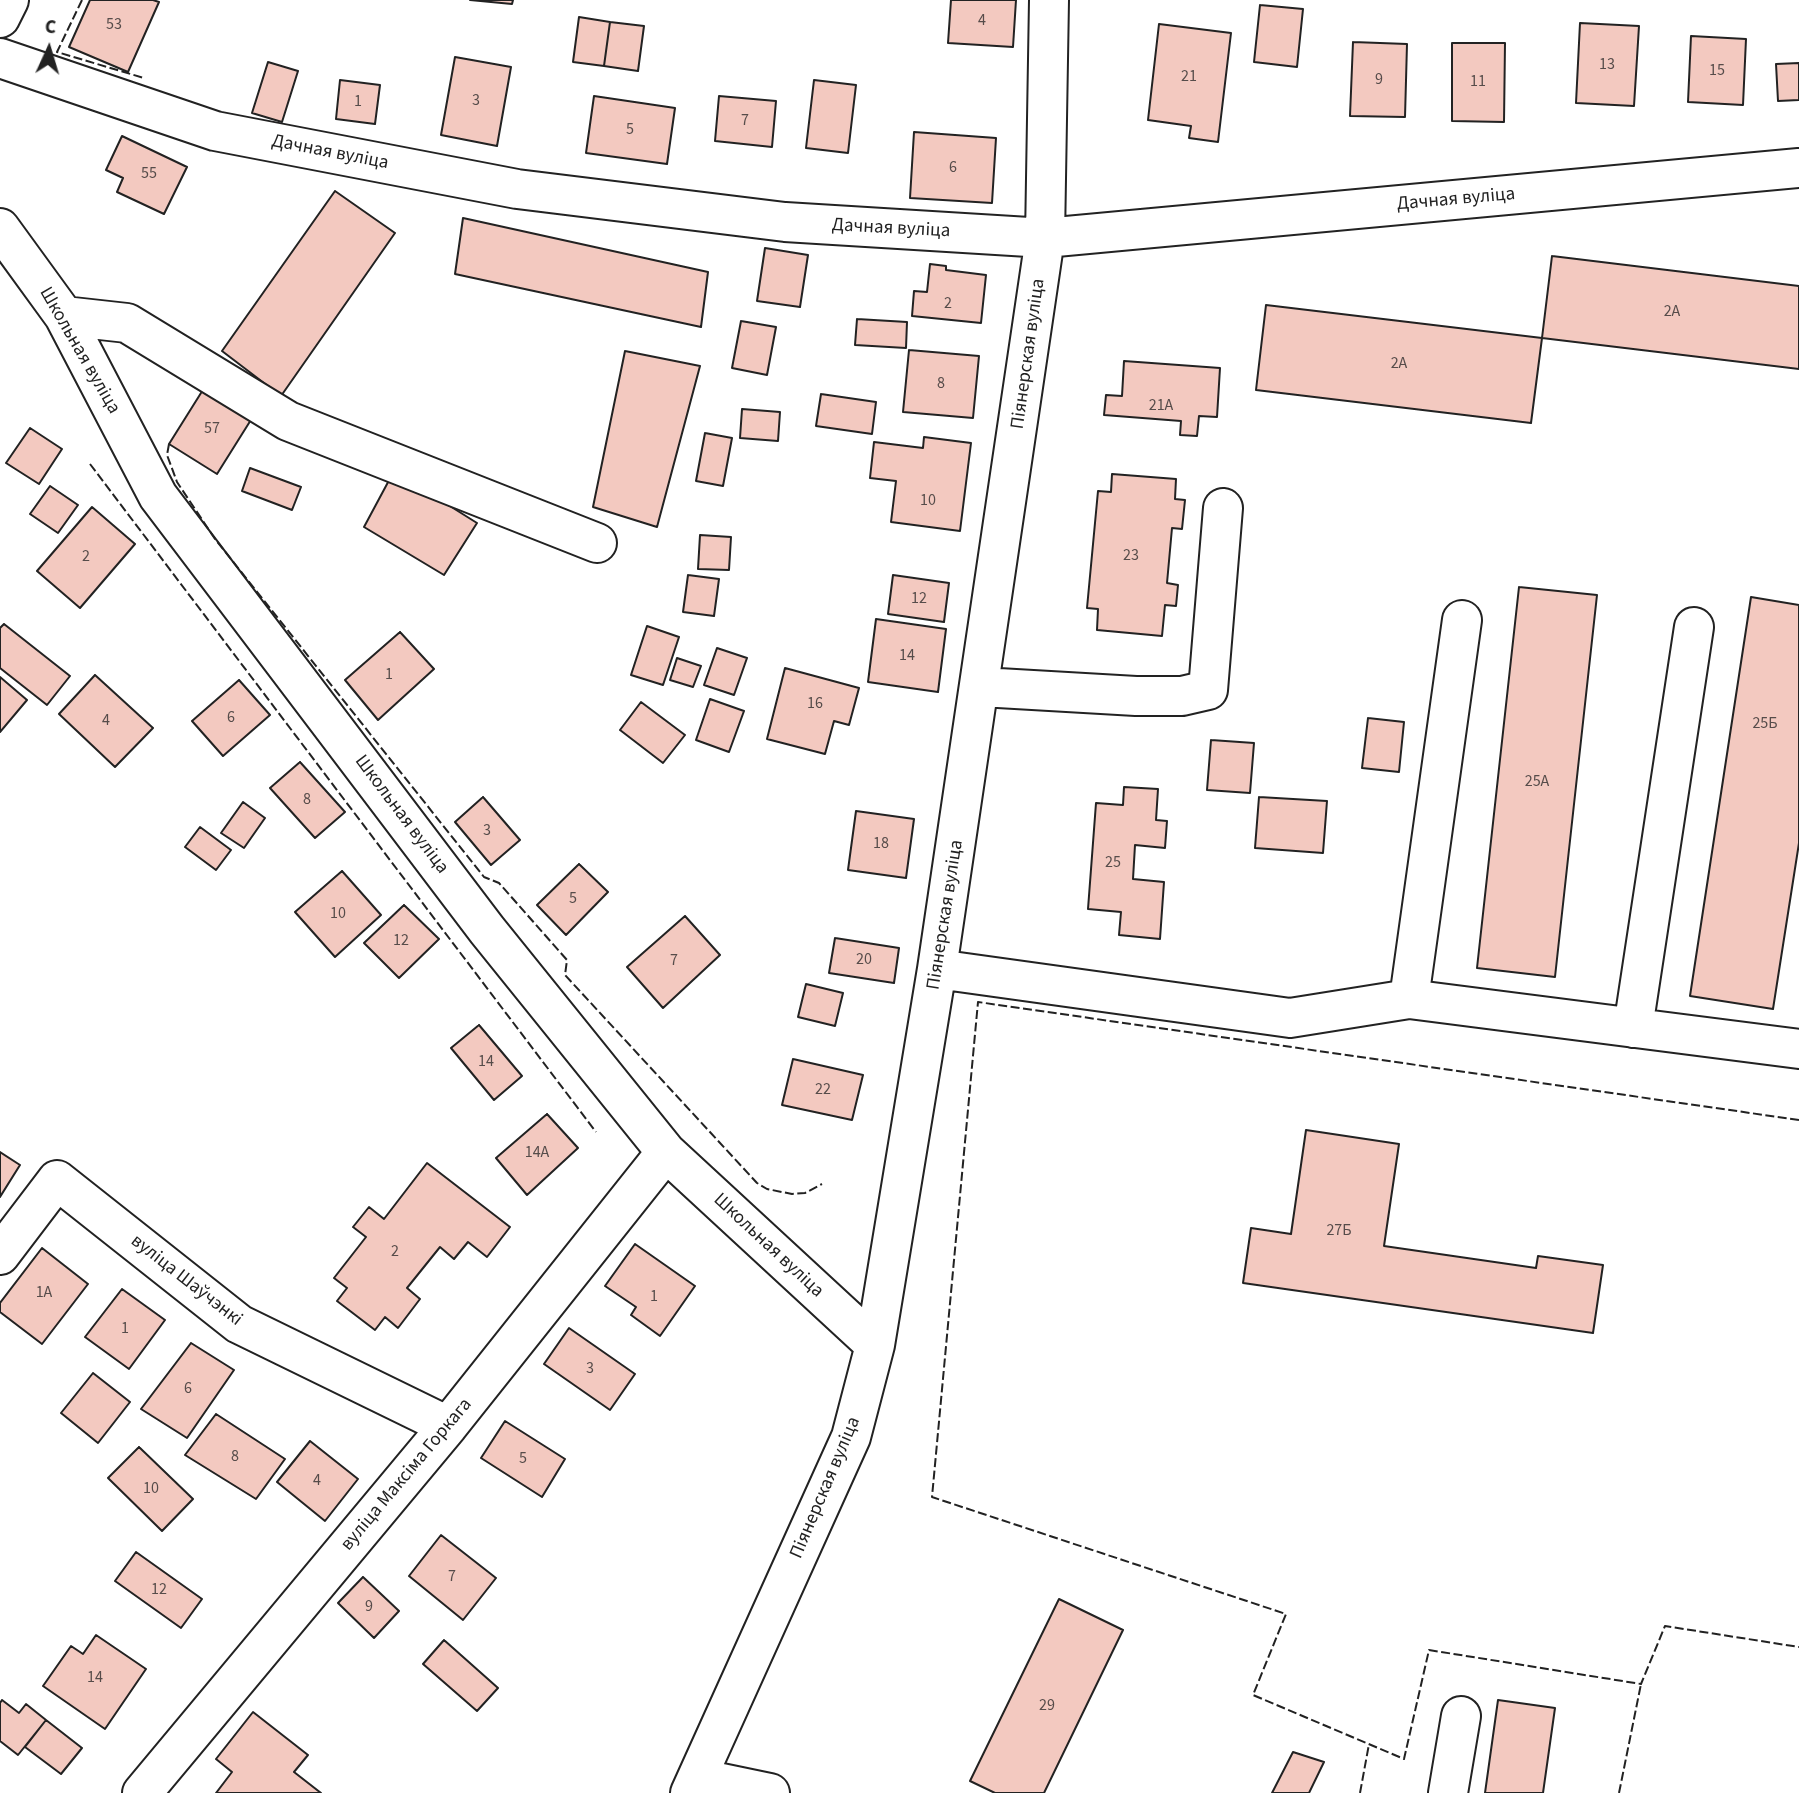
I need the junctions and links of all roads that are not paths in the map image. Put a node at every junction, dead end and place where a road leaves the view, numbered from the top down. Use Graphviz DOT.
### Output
graph roads {
  1 [pos="9,0"];
  2 [pos="1049,0"];
  3 [pos="0,18"];
  4 [pos="0,58"];
  5 [pos="1799,168"];
  6 [pos="0,228"];
  7 [pos="1045,238"];
  8 [pos="64,316"];
  9 [pos="1223,508"];
  10 [pos="597,543"];
  11 [pos="1462,620"];
  12 [pos="1694,628"];
  13 [pos="981,687"];
  14 [pos="937,969"];
  15 [pos="1409,999"];
  16 [pos="1633,1028"];
  17 [pos="1799,1049"];
  18 [pos="666,1152"];
  19 [pos="0,1255"];
  20 [pos="875,1345"];
  21 [pos="449,1426"];
  22 [pos="1461,1716"];
  23 [pos="694,1785"];
  24 [pos="142,1793"];
  25 [pos="771,1793"];
  26 [pos="1448,1793"];
  1 -- 3 [label="street"];
  2 -- 7 [label="street, Піянерская вуліца"];
  4 -- 7 [label="street, Дачная вуліца"];
  5 -- 7 [label="street, Дачная вуліца"];
  6 -- 8 [label="street, Школьная вуліца"];
  7 -- 13 [label="street, Піянерская вуліца"];
  8 -- 10 [label="street"];
  8 -- 18 [label="street, Школьная вуліца"];
  9 -- 13 [label="street"];
  11 -- 15 [label="street"];
  12 -- 16 [label="street"];
  13 -- 14 [label="street, Піянерская вуліца"];
  14 -- 15 [label="street"];
  14 -- 20 [label="street, Піянерская вуліца"];
  15 -- 16 [label="street"];
  16 -- 17 [label="street"];
  18 -- 20 [label="street, Школьная вуліца"];
  18 -- 21 [label="street, вуліца Максіма Горкага"];
  19 -- 21 [label="street, вуліца Шаўчэнкі"];
  20 -- 23 [label="street, Піянерская вуліца"];
  21 -- 24 [label="street, вуліца Максіма Горкага"];
  22 -- 26 [label="street"];
  23 -- 25 [label="street"];
}
